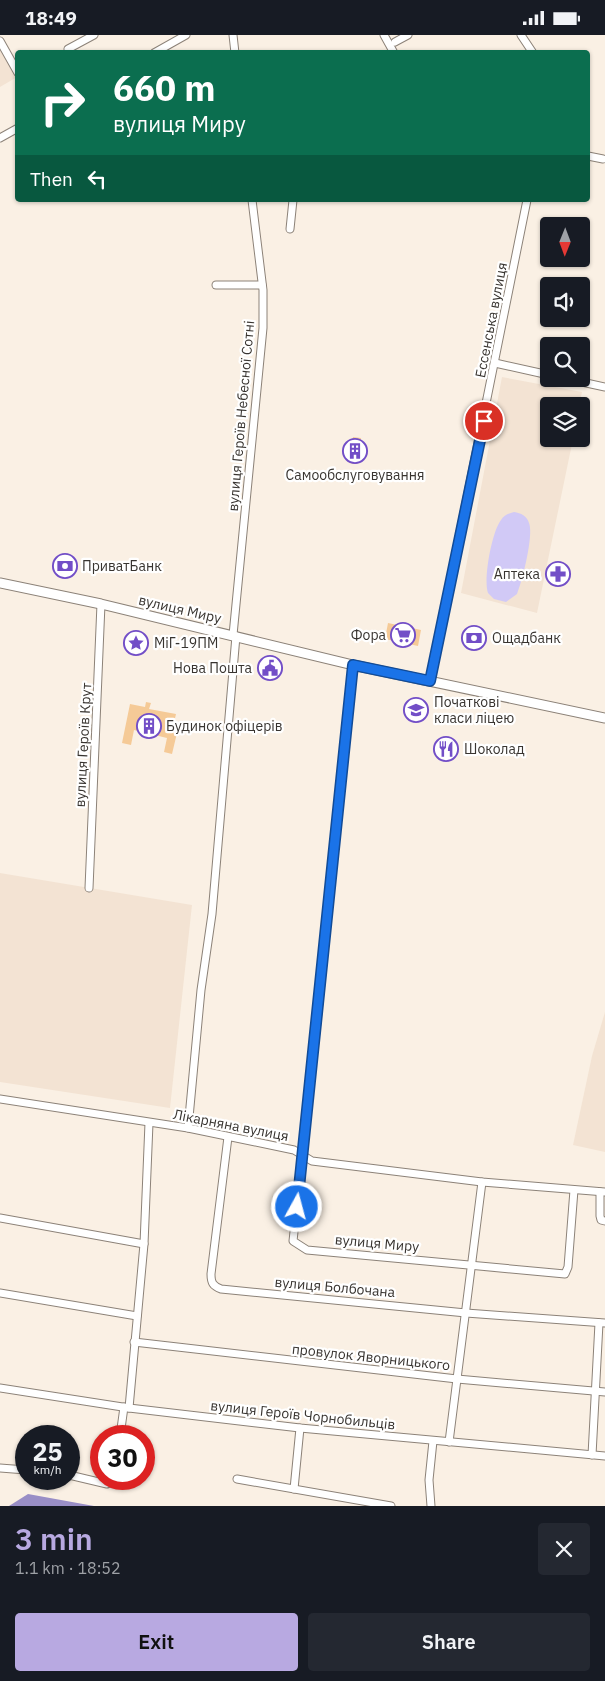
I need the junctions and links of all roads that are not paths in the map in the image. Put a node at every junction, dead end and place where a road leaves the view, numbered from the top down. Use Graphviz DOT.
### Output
graph roads {
  1 [pos="94,35"];
  2 [pos="186,35"];
  3 [pos="233,35"];
  4 [pos="384,35"];
  5 [pos="408,35"];
  6 [pos="521,35"];
  7 [pos="0,41"];
  8 [pos="395,42"];
  9 [pos="68,49"];
  10 [pos="159,50"];
  11 [pos="235,50"];
  12 [pos="392,50"];
  13 [pos="531,50"];
  14 [pos="15,68"];
  15 [pos="15,130"];
  16 [pos="0,138"];
  17 [pos="590,156"];
  18 [pos="603,159"];
  19 [pos="252,202"];
  20 [pos="293,202"];
  21 [pos="527,202"];
  22 [pos="290,229"];
  23 [pos="216,285"];
  24 [pos="262,285"];
  25 [pos="495,363"];
  26 [pos="540,373"];
  27 [pos="590,384"];
  28 [pos="605,387"];
  29 [pos="0,583"];
  30 [pos="101,604"];
  31 [pos="235,636"];
  32 [pos="353,665"];
  33 [pos="430,681"];
  34 [pos="605,718"];
  35 [pos="89,888"];
  36 [pos="0,1099"];
  37 [pos="149,1123"];
  38 [pos="188,1129"];
  39 [pos="228,1137"];
  40 [pos="303,1155"];
  41 [pos="482,1182"];
  42 [pos="574,1190"];
  43 [pos="602,1192"];
  44 [pos="0,1218"];
  45 [pos="605,1221"];
  46 [pos="144,1244"];
  47 [pos="471,1266"];
  48 [pos="0,1293"];
  49 [pos="466,1313"];
  50 [pos="137,1316"];
  51 [pos="602,1323"];
  52 [pos="134,1342"];
  53 [pos="457,1379"];
  54 [pos="0,1387"];
  55 [pos="596,1391"];
  56 [pos="605,1392"];
  57 [pos="126,1407"];
  58 [pos="122,1425"];
  59 [pos="300,1428"];
  60 [pos="433,1441"];
  61 [pos="449,1442"];
  62 [pos="592,1455"];
  63 [pos="605,1456"];
  64 [pos="0,1467"];
  65 [pos="15,1469"];
  66 [pos="237,1479"];
  67 [pos="294,1489"];
  68 [pos="390,1506"];
  69 [pos="431,1506"];
  1 -- 9 [label="street"];
  2 -- 10 [label="street"];
  3 -- 11 [label="street"];
  4 -- 12 [label="street"];
  5 -- 8 [label="street"];
  6 -- 13 [label="street"];
  7 -- 14 [label="street"];
  15 -- 16 [label="street"];
  17 -- 18 [label="street"];
  19 -- 24 [label="street, вулиця Героїв Небесної Сотні"];
  20 -- 22 [label="street"];
  21 -- 25 [label="street, Ессенська вулиця"];
  23 -- 24 [label="street"];
  24 -- 31 [label="street, вулиця Героїв Небесної Сотні"];
  25 -- 26 [label="street"];
  25 -- 33 [label="street, Ессенська вулиця"];
  27 -- 28 [label="street"];
  29 -- 30 [label="main road, вулиця Миру"];
  30 -- 31 [label="main road, вулиця Миру"];
  30 -- 35 [label="street, вулиця Героїв Крут"];
  31 -- 32 [label="main road, вулиця Миру"];
  31 -- 38 [label="street, вулиця Героїв Небесної Сотні"];
  32 -- 33 [label="main road, вулиця Миру"];
  32 -- 40 [label="street, вулиця Миру"];
  33 -- 34 [label="main road, вулиця Миру"];
  36 -- 37 [label="street, Лікарняна вулиця"];
  37 -- 38 [label="street, Лікарняна вулиця"];
  37 -- 46 [label="street"];
  38 -- 39 [label="street, Лікарняна вулиця"];
  39 -- 40 [label="street, Лікарняна вулиця"];
  39 -- 49 [label="street, вулиця Болбочана"];
  40 -- 41 [label="street, Лікарняна вулиця"];
  40 -- 47 [label="street, вулиця Миру"];
  41 -- 42 [label="street, Лікарняна вулиця"];
  41 -- 47 [label="street"];
  42 -- 43 [label="street, Лікарняна вулиця"];
  42 -- 47 [label="street, вулиця Миру"];
  43 -- 45 [label="street"];
  44 -- 46 [label="street"];
  46 -- 50 [label="street"];
  47 -- 49 [label="street"];
  48 -- 50 [label="street"];
  49 -- 51 [label="street, вулиця Болбочана"];
  49 -- 53 [label="street"];
  50 -- 52 [label="street"];
  51 -- 55 [label="street"];
  52 -- 53 [label="street, провулок Яворницького"];
  52 -- 57 [label="street"];
  53 -- 55 [label="street, провулок Яворницького"];
  53 -- 61 [label="street"];
  54 -- 57 [label="street, вулиця Героїв Чорнобильців"];
  55 -- 56 [label="street, провулок Яворницького"];
  55 -- 62 [label="street"];
  57 -- 58 [label="street"];
  57 -- 59 [label="street, вулиця Героїв Чорнобильців"];
  59 -- 60 [label="street, вулиця Героїв Чорнобильців"];
  59 -- 67 [label="street"];
  60 -- 61 [label="street, вулиця Героїв Чорнобильців"];
  60 -- 69 [label="street"];
  61 -- 62 [label="street, вулиця Героїв Чорнобильців"];
  62 -- 63 [label="street, вулиця Героїв Чорнобильців"];
  64 -- 65 [label="street"];
  66 -- 67 [label="street"];
  67 -- 68 [label="street"];
}
